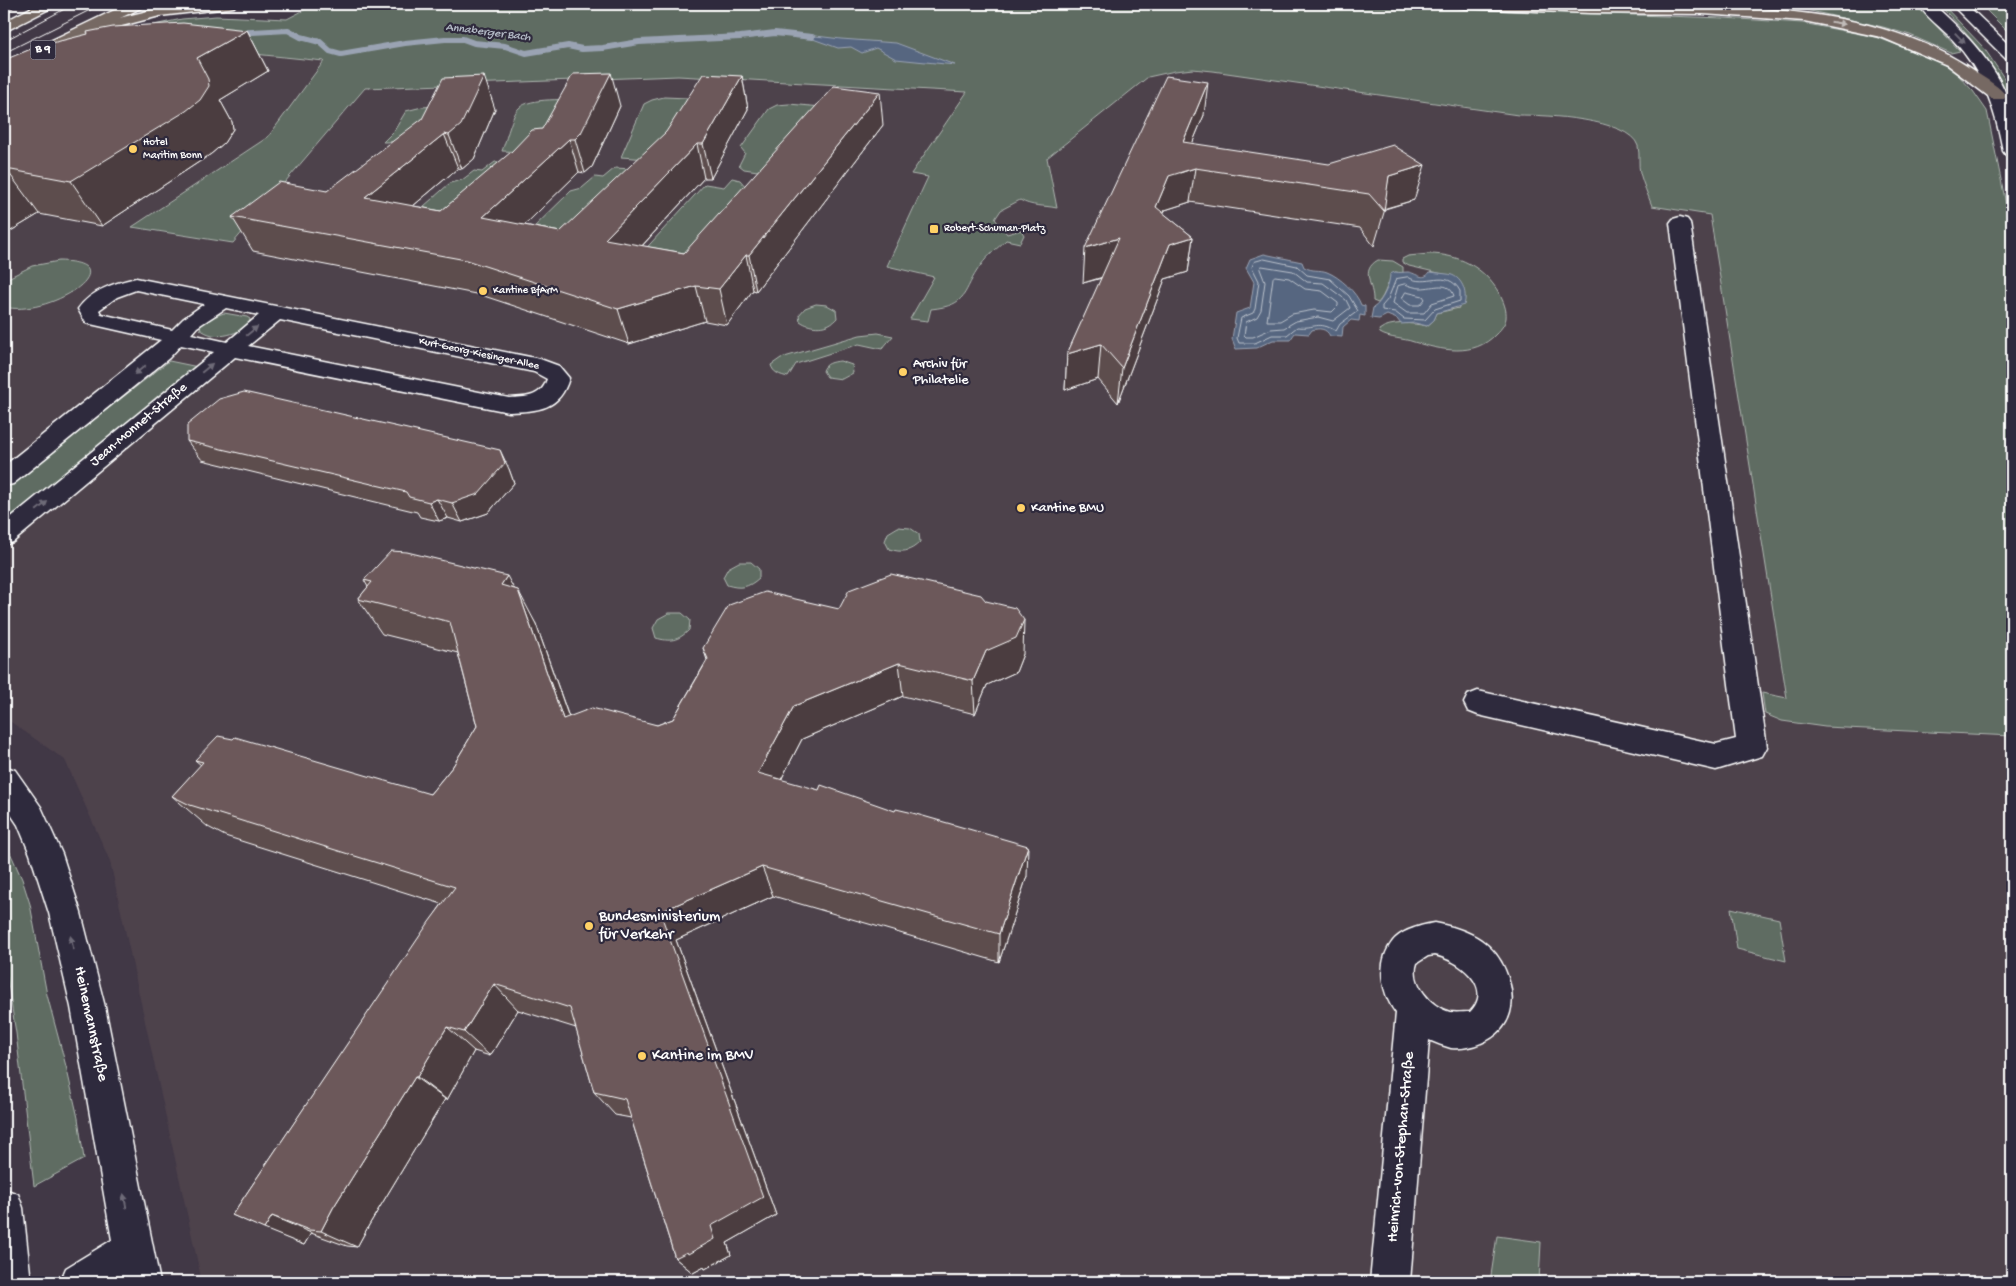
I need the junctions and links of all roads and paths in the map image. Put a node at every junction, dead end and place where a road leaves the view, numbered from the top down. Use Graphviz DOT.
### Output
graph roads {
  1 [pos="48,4"];
  2 [pos="138,4"];
  3 [pos="229,4"];
  4 [pos="1464,4"];
  5 [pos="1784,4"];
  6 [pos="1926,4"];
  7 [pos="1958,4"];
  8 [pos="1702,10"];
  9 [pos="4,28"];
  10 [pos="83,31"];
  11 [pos="2012,56"];
  12 [pos="4,69"];
  13 [pos="1998,96"];
  14 [pos="2012,152"];
  15 [pos="1680,223"];
  16 [pos="220,303"];
  17 [pos="275,313"];
  18 [pos="176,338"];
  19 [pos="230,350"];
  20 [pos="4,478"];
  21 [pos="4,536"];
  22 [pos="1478,703"];
  23 [pos="4,779"];
  24 [pos="1414,1011"];
  25 [pos="4,1208"];
  26 [pos="137,1266"];
  27 [pos="11,1282"];
  28 [pos="80,1282"];
  29 [pos="1390,1282"];
  1 -- 9 [label="main road"];
  2 -- 10 [label="main road, B 9"];
  3 -- 10 [label="main road"];
  4 -- 8 [label="main road"];
  5 -- 8 [label="main road"];
  6 -- 13 [label="street, one-way"];
  7 -- 11 [label="street"];
  8 -- 13 [label="main road, one-way"];
  10 -- 12 [label="main road, B 9"];
  13 -- 14 [label="street"];
  15 -- 22 [label="street"];
  16 -- 17 [label="street, Kurt-Georg-Kiesinger-Allee"];
  16 -- 18 [label="street"];
  16 -- 18 [label="street, Kurt-Georg-Kiesinger-Allee"];
  19 -- 17 [label="street, Jean-Monnet-Straße, one-way"];
  17 -- 19 [label="street, Kurt-Georg-Kiesinger-Allee"];
  18 -- 19 [label="street, Kurt-Georg-Kiesinger-Allee"];
  18 -- 20 [label="street, one-way"];
  21 -- 19 [label="street, Jean-Monnet-Straße, one-way"];
  26 -- 23 [label="street, Heinemannstraße, one-way"];
  24 -- 29 [label="street, Heinrich-von-Stephan-Straße"];
  25 -- 27 [label="street"];
  26 -- 28 [label="street"];
}
